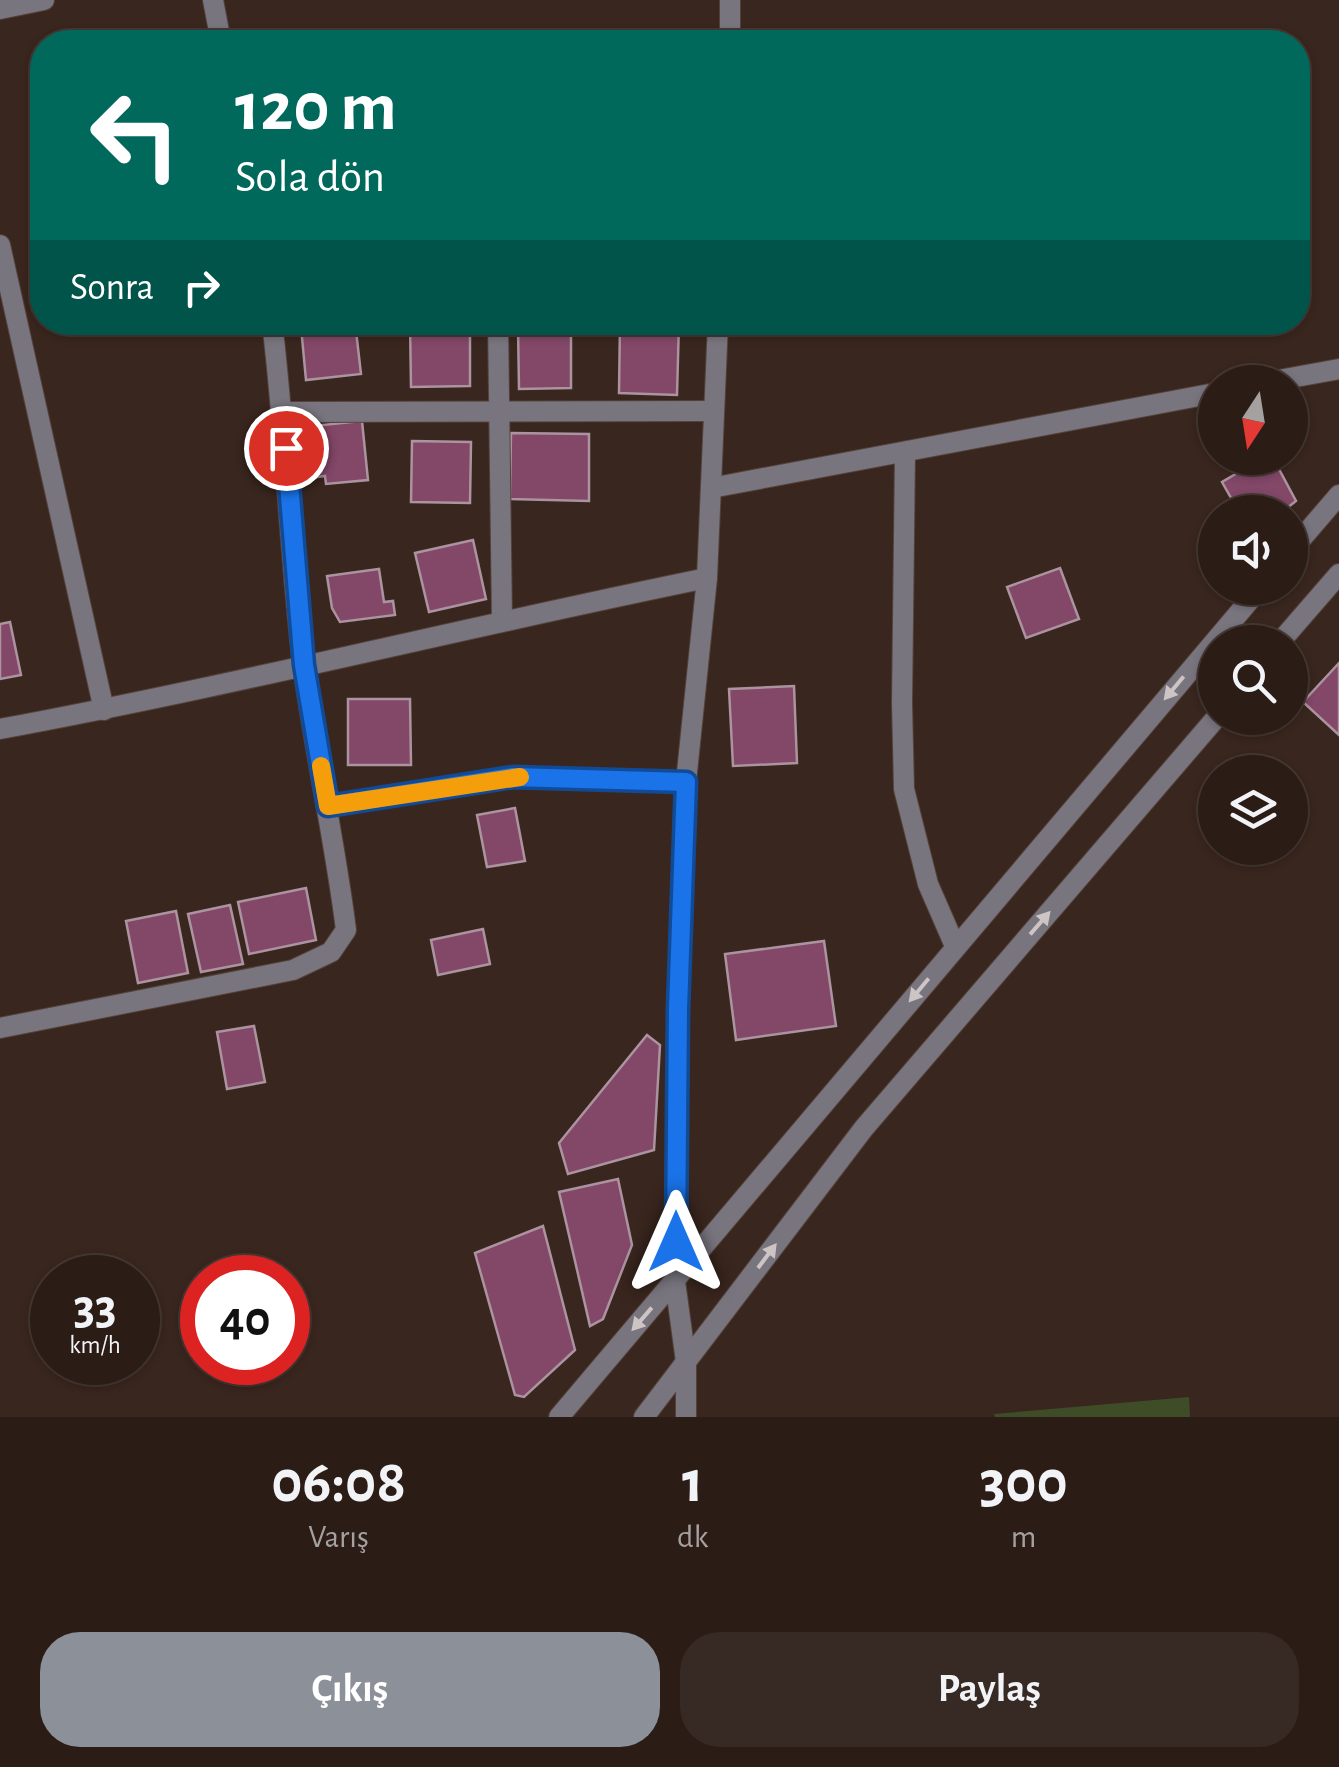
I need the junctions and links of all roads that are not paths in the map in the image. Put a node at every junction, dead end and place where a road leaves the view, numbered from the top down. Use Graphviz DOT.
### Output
graph roads {
  1 [pos="44,0"];
  2 [pos="213,0"];
  3 [pos="730,0"];
  4 [pos="0,10"];
  5 [pos="219,30"];
  6 [pos="730,30"];
  7 [pos="0,245"];
  8 [pos="274,335"];
  9 [pos="498,335"];
  10 [pos="717,335"];
  11 [pos="1339,369"];
  12 [pos="1308,375"];
  13 [pos="1198,396"];
  14 [pos="712,411"];
  15 [pos="283,412"];
  16 [pos="498,413"];
  17 [pos="905,453"];
  18 [pos="711,488"];
  19 [pos="1339,495"];
  20 [pos="1308,531"];
  21 [pos="1339,574"];
  22 [pos="708,578"];
  23 [pos="1246,605"];
  24 [pos="502,620"];
  25 [pos="1295,625"];
  26 [pos="304,665"];
  27 [pos="104,710"];
  28 [pos="0,730"];
  29 [pos="1201,735"];
  30 [pos="686,782"];
  31 [pos="328,806"];
  32 [pos="955,946"];
  33 [pos="0,1028"];
  34 [pos="676,1281"];
  35 [pos="686,1362"];
  36 [pos="558,1417"];
  37 [pos="644,1417"];
  38 [pos="686,1417"];
  1 -- 4 [label="street"];
  2 -- 5 [label="street"];
  3 -- 6 [label="street"];
  7 -- 27 [label="street"];
  8 -- 15 [label="street"];
  9 -- 16 [label="street"];
  10 -- 14 [label="street"];
  11 -- 12 [label="street"];
  13 -- 17 [label="street"];
  14 -- 16 [label="street"];
  14 -- 18 [label="street"];
  15 -- 16 [label="street"];
  15 -- 26 [label="street"];
  16 -- 24 [label="street"];
  17 -- 18 [label="street"];
  17 -- 32 [label="street"];
  18 -- 22 [label="street"];
  19 -- 20 [label="street"];
  21 -- 25 [label="street"];
  22 -- 24 [label="street"];
  22 -- 30 [label="street"];
  23 -- 32 [label="street, one-way"];
  24 -- 26 [label="street"];
  26 -- 27 [label="street"];
  26 -- 31 [label="street"];
  27 -- 28 [label="street"];
  35 -- 29 [label="street, one-way"];
  30 -- 31 [label="street"];
  30 -- 34 [label="street"];
  31 -- 33 [label="street"];
  32 -- 34 [label="street, one-way"];
  34 -- 35 [label="street"];
  34 -- 36 [label="street, one-way"];
  35 -- 37 [label="street"];
  35 -- 38 [label="street"];
}
